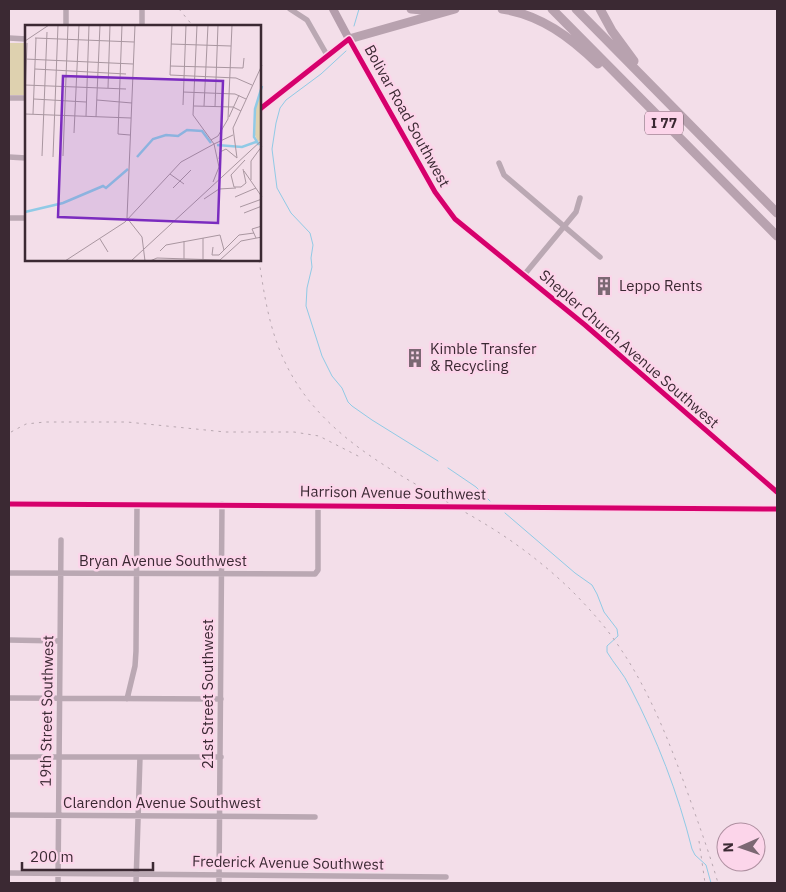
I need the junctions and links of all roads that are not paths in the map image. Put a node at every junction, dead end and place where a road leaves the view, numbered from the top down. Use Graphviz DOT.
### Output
graph roads {
  1 [pos="66,9"];
  2 [pos="142,9"];
  3 [pos="290,9"];
  4 [pos="333,9"];
  5 [pos="411,9"];
  6 [pos="434,9"];
  7 [pos="455,9"];
  8 [pos="502,9"];
  9 [pos="552,9"];
  10 [pos="576,9"];
  11 [pos="600,9"];
  12 [pos="66,25"];
  13 [pos="142,25"];
  14 [pos="9,38"];
  15 [pos="25,38"];
  16 [pos="350,39"];
  17 [pos="327,55"];
  18 [pos="9,98"];
  19 [pos="25,98"];
  20 [pos="261,107"];
  21 [pos="720,155"];
  22 [pos="9,158"];
  23 [pos="25,158"];
  24 [pos="498,162"];
  25 [pos="730,189"];
  26 [pos="580,198"];
  27 [pos="442,204"];
  28 [pos="777,213"];
  29 [pos="9,218"];
  30 [pos="25,218"];
  31 [pos="564,227"];
  32 [pos="777,236"];
  33 [pos="600,257"];
  34 [pos="524,275"];
  35 [pos="777,492"];
  36 [pos="9,504"];
  37 [pos="137,504"];
  38 [pos="222,504"];
  39 [pos="318,505"];
  40 [pos="777,510"];
  41 [pos="61,540"];
  42 [pos="9,573"];
  43 [pos="61,574"];
  44 [pos="137,574"];
  45 [pos="222,574"];
  46 [pos="9,640"];
  47 [pos="60,641"];
  48 [pos="9,698"];
  49 [pos="60,699"];
  50 [pos="127,699"];
  51 [pos="221,699"];
  52 [pos="9,757"];
  53 [pos="59,757"];
  54 [pos="140,757"];
  55 [pos="221,757"];
  56 [pos="9,815"];
  57 [pos="58,815"];
  58 [pos="138,815"];
  59 [pos="220,816"];
  60 [pos="314,817"];
  61 [pos="9,873"];
  62 [pos="58,874"];
  63 [pos="137,874"];
  64 [pos="220,875"];
  65 [pos="446,877"];
  66 [pos="58,883"];
  67 [pos="136,883"];
  68 [pos="219,883"];
  1 -- 12 [label="street"];
  2 -- 13 [label="street"];
  3 -- 17 [label="street"];
  4 -- 16 [label="main road, Bolivar Road Southwest"];
  5 -- 6 [label="highway"];
  6 -- 16 [label="highway"];
  7 -- 16 [label="highway"];
  8 -- 25 [label="highway"];
  9 -- 25 [label="highway, I 77"];
  10 -- 21 [label="highway, I 77"];
  11 -- 21 [label="highway"];
  14 -- 15 [label="street"];
  16 -- 17 [label="street"];
  16 -- 27 [label="street, Bolivar Road Southwest"];
  17 -- 20 [label="street"];
  18 -- 19 [label="street"];
  21 -- 28 [label="highway, I 77"];
  22 -- 23 [label="street"];
  24 -- 31 [label="street"];
  25 -- 32 [label="highway, I 77"];
  26 -- 31 [label="street"];
  27 -- 34 [label="street, Shepler Church Avenue Southwest"];
  29 -- 30 [label="street"];
  31 -- 33 [label="street"];
  31 -- 34 [label="street"];
  34 -- 35 [label="street, Shepler Church Avenue Southwest"];
  36 -- 37 [label="street, Harrison Avenue Southwest"];
  37 -- 38 [label="street, Harrison Avenue Southwest"];
  37 -- 44 [label="street"];
  38 -- 39 [label="street, Harrison Avenue Southwest"];
  38 -- 45 [label="street, 21st Street Southwest"];
  39 -- 40 [label="street, Harrison Avenue Southwest"];
  39 -- 45 [label="street, Bryan Avenue Southwest"];
  41 -- 43 [label="street, 19th Street Southwest"];
  42 -- 43 [label="street, Bryan Avenue Southwest"];
  43 -- 44 [label="street, Bryan Avenue Southwest"];
  43 -- 47 [label="street, 19th Street Southwest"];
  44 -- 45 [label="street, Bryan Avenue Southwest"];
  44 -- 50 [label="street"];
  45 -- 51 [label="street, 21st Street Southwest"];
  46 -- 47 [label="street"];
  47 -- 49 [label="street, 19th Street Southwest"];
  48 -- 49 [label="street"];
  49 -- 50 [label="street"];
  49 -- 53 [label="street, 19th Street Southwest"];
  50 -- 51 [label="street"];
  51 -- 55 [label="street, 21st Street Southwest"];
  52 -- 53 [label="street"];
  53 -- 54 [label="street"];
  53 -- 57 [label="street, 19th Street Southwest"];
  54 -- 55 [label="street"];
  54 -- 58 [label="street"];
  55 -- 59 [label="street, 21st Street Southwest"];
  56 -- 57 [label="street, Clarendon Avenue Southwest"];
  57 -- 58 [label="street, Clarendon Avenue Southwest"];
  57 -- 62 [label="street, 19th Street Southwest"];
  58 -- 59 [label="street, Clarendon Avenue Southwest"];
  58 -- 63 [label="street"];
  59 -- 60 [label="street, Clarendon Avenue Southwest"];
  59 -- 64 [label="street, 21st Street Southwest"];
  61 -- 62 [label="street, Frederick Avenue Southwest"];
  62 -- 63 [label="street, Frederick Avenue Southwest"];
  62 -- 66 [label="street, 19th Street Southwest"];
  63 -- 64 [label="street, Frederick Avenue Southwest"];
  63 -- 67 [label="street"];
  64 -- 65 [label="street, Frederick Avenue Southwest"];
  64 -- 68 [label="street, 21st Street Southwest"];
}
